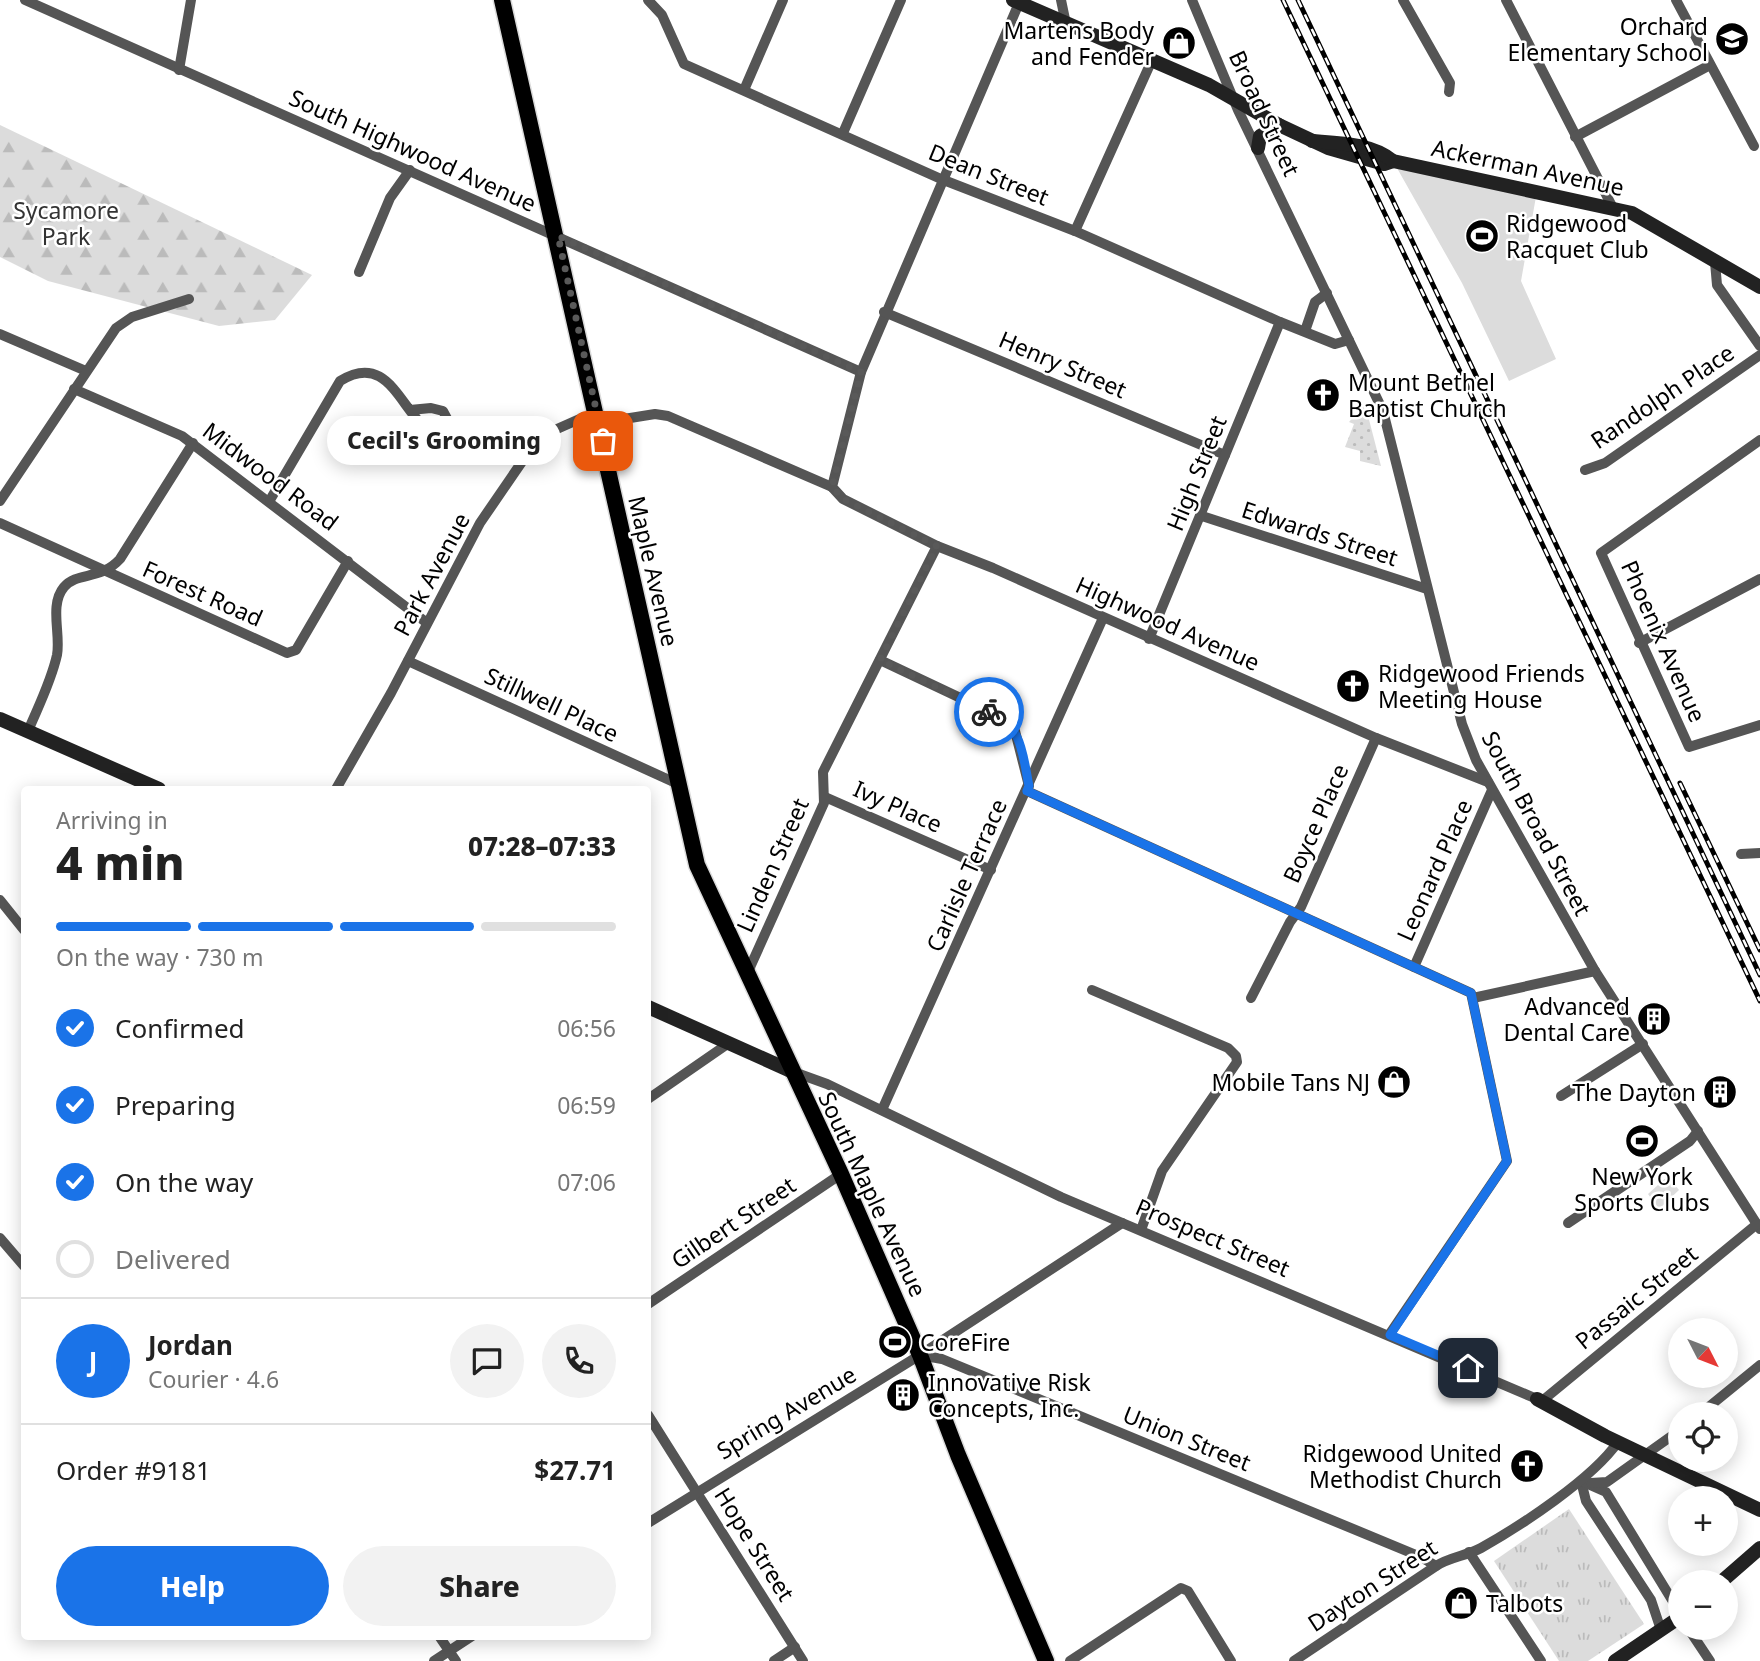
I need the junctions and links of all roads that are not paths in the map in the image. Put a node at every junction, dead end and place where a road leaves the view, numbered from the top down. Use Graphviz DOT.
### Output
graph roads {
  1 [pos="25,0"];
  2 [pos="191,0"];
  3 [pos="502,0"];
  4 [pos="648,0"];
  5 [pos="783,0"];
  6 [pos="901,0"];
  7 [pos="1061,0"];
  8 [pos="1192,0"];
  9 [pos="1404,0"];
  10 [pos="1506,0"];
  11 [pos="1676,0"];
  12 [pos="1016,1"];
  13 [pos="1066,24"];
  14 [pos="1152,60"];
  15 [pos="1710,65"];
  16 [pos="179,70"];
  17 [pos="744,90"];
  18 [pos="1449,92"];
  19 [pos="1233,98"];
  20 [pos="1279,125"];
  21 [pos="842,133"];
  22 [pos="1575,138"];
  23 [pos="1754,146"];
  24 [pos="1258,148"];
  25 [pos="410,170"];
  26 [pos="941,180"];
  27 [pos="1613,208"];
  28 [pos="1075,232"];
  29 [pos="558,236"];
  30 [pos="1303,242"];
  31 [pos="1715,262"];
  32 [pos="359,272"];
  33 [pos="1760,287"];
  34 [pos="1327,293"];
  35 [pos="189,299"];
  36 [pos="884,313"];
  37 [pos="1280,322"];
  38 [pos="1305,331"];
  39 [pos="0,334"];
  40 [pos="1349,340"];
  41 [pos="1760,346"];
  42 [pos="1760,355"];
  43 [pos="86,371"];
  44 [pos="861,372"];
  45 [pos="74,389"];
  46 [pos="410,410"];
  47 [pos="599,420"];
  48 [pos="1760,440"];
  49 [pos="193,443"];
  50 [pos="1225,455"];
  51 [pos="1585,470"];
  52 [pos="5,482"];
  53 [pos="834,490"];
  54 [pos="270,500"];
  55 [pos="0,501"];
  56 [pos="1202,516"];
  57 [pos="0,523"];
  58 [pos="937,546"];
  59 [pos="348,561"];
  60 [pos="105,573"];
  61 [pos="1760,579"];
  62 [pos="1427,589"];
  63 [pos="1103,618"];
  64 [pos="428,624"];
  65 [pos="1149,639"];
  66 [pos="1639,642"];
  67 [pos="880,660"];
  68 [pos="408,662"];
  69 [pos="0,719"];
  70 [pos="1760,725"];
  71 [pos="28,732"];
  72 [pos="1376,738"];
  73 [pos="678,784"];
  74 [pos="152,786"];
  75 [pos="338,786"];
  76 [pos="1490,786"];
  77 [pos="1028,789"];
  78 [pos="825,797"];
  79 [pos="1760,853"];
  80 [pos="1741,855"];
  81 [pos="991,870"];
  82 [pos="0,900"];
  83 [pos="1297,914"];
  84 [pos="21,926"];
  85 [pos="1414,967"];
  86 [pos="1595,971"];
  87 [pos="747,974"];
  88 [pos="1092,990"];
  89 [pos="1251,998"];
  90 [pos="1473,998"];
  91 [pos="651,1008"];
  92 [pos="729,1043"];
  93 [pos="1643,1044"];
  94 [pos="791,1071"];
  95 [pos="1561,1096"];
  96 [pos="651,1097"];
  97 [pos="882,1110"];
  98 [pos="1698,1131"];
  99 [pos="841,1174"];
  100 [pos="1122,1223"];
  101 [pos="1568,1223"];
  102 [pos="1758,1227"];
  103 [pos="1141,1230"];
  104 [pos="0,1238"];
  105 [pos="21,1262"];
  106 [pos="651,1302"];
  107 [pos="1390,1335"];
  108 [pos="920,1355"];
  109 [pos="1760,1365"];
  110 [pos="1539,1400"];
  111 [pos="1715,1402"];
  112 [pos="651,1420"];
  113 [pos="1668,1439"];
  114 [pos="1618,1442"];
  115 [pos="1647,1455"];
  116 [pos="1581,1481"];
  117 [pos="696,1492"];
  118 [pos="1760,1510"];
  119 [pos="651,1521"];
  120 [pos="1760,1548"];
  121 [pos="1469,1552"];
  122 [pos="1436,1566"];
  123 [pos="1735,1570"];
  124 [pos="1668,1595"];
  125 [pos="1668,1624"];
  126 [pos="1661,1630"];
  127 [pos="442,1640"];
  128 [pos="466,1640"];
  129 [pos="1696,1640"];
  130 [pos="795,1647"];
  131 [pos="450,1651"];
  132 [pos="434,1661"];
  133 [pos="456,1661"];
  134 [pos="774,1661"];
  135 [pos="803,1661"];
  136 [pos="1046,1661"];
  137 [pos="1070,1661"];
  138 [pos="1231,1661"];
  139 [pos="1294,1661"];
  140 [pos="1541,1661"];
  141 [pos="1615,1661"];
  142 [pos="1710,1661"];
  1 -- 16 [label="street, South Highwood Avenue"];
  2 -- 16 [label="street"];
  3 -- 29 [label="main road, Maple Avenue"];
  4 -- 17 [label="street, Dean Street"];
  5 -- 17 [label="street"];
  6 -- 21 [label="street"];
  7 -- 13 [label="street"];
  8 -- 19 [label="street, Broad Street"];
  9 -- 18 [label="street"];
  10 -- 22 [label="street"];
  11 -- 15 [label="street"];
  12 -- 13 [label="street, Ackerman Avenue"];
  12 -- 26 [label="street"];
  13 -- 14 [label="street, Ackerman Avenue"];
  14 -- 19 [label="street, Ackerman Avenue"];
  14 -- 28 [label="street"];
  15 -- 22 [label="street"];
  15 -- 23 [label="street"];
  16 -- 25 [label="street, South Highwood Avenue"];
  17 -- 21 [label="street, Dean Street"];
  19 -- 20 [label="street, Ackerman Avenue"];
  19 -- 24 [label="street, Broad Street"];
  20 -- 24 [label="street"];
  20 -- 27 [label="street, Ackerman Avenue"];
  21 -- 26 [label="street, Dean Street"];
  22 -- 27 [label="street"];
  24 -- 30 [label="street, Broad Street"];
  25 -- 29 [label="street, South Highwood Avenue"];
  25 -- 32 [label="street"];
  26 -- 28 [label="street, Dean Street"];
  26 -- 36 [label="street"];
  27 -- 31 [label="street, Ackerman Avenue"];
  28 -- 37 [label="street, Dean Street"];
  29 -- 44 [label="street, South Highwood Avenue"];
  29 -- 47 [label="main road, Maple Avenue"];
  30 -- 34 [label="street, South Broad Street"];
  31 -- 33 [label="street, Ackerman Avenue"];
  31 -- 41 [label="street"];
  34 -- 38 [label="street"];
  34 -- 40 [label="street, South Broad Street"];
  35 -- 43 [label="street"];
  36 -- 44 [label="street"];
  36 -- 50 [label="street, Henry Street"];
  37 -- 38 [label="street, Dean Street"];
  37 -- 50 [label="street, High Street"];
  38 -- 40 [label="street, Dean Street"];
  39 -- 43 [label="street"];
  40 -- 62 [label="street, South Broad Street"];
  42 -- 51 [label="street, Randolph Place"];
  43 -- 45 [label="street"];
  44 -- 53 [label="street"];
  45 -- 49 [label="street, Midwood Road"];
  45 -- 52 [label="street"];
  46 -- 54 [label="street"];
  47 -- 53 [label="street, Highwood Avenue"];
  47 -- 64 [label="street, Park Avenue"];
  47 -- 73 [label="main road, Maple Avenue"];
  48 -- 66 [label="street, Phoenix Avenue"];
  49 -- 54 [label="street, Midwood Road"];
  49 -- 60 [label="street"];
  50 -- 56 [label="street, High Street"];
  52 -- 55 [label="street"];
  53 -- 58 [label="street, Highwood Avenue"];
  54 -- 59 [label="street, Midwood Road"];
  56 -- 62 [label="street, Edwards Street"];
  56 -- 65 [label="street, High Street"];
  57 -- 60 [label="street, Forest Road"];
  58 -- 63 [label="street, Highwood Avenue"];
  58 -- 67 [label="street, Linden Street"];
  59 -- 60 [label="street, Forest Road"];
  59 -- 64 [label="street, Midwood Road"];
  60 -- 71 [label="street"];
  61 -- 66 [label="street"];
  62 -- 76 [label="street, South Broad Street"];
  63 -- 65 [label="street, Highwood Avenue"];
  63 -- 77 [label="street, Carlisle Terrace"];
  64 -- 68 [label="street, Park Avenue"];
  65 -- 72 [label="street, Highwood Avenue"];
  66 -- 70 [label="street, Phoenix Avenue"];
  67 -- 77 [label="street"];
  67 -- 78 [label="street, Linden Street"];
  68 -- 73 [label="street, Stillwell Place"];
  68 -- 75 [label="street, Park Avenue"];
  69 -- 71 [label="street"];
  71 -- 74 [label="street"];
  72 -- 76 [label="street, Highwood Avenue"];
  72 -- 83 [label="street, Boyce Place"];
  73 -- 87 [label="main road, South Maple Avenue"];
  76 -- 85 [label="street, Leonard Place"];
  76 -- 86 [label="street, South Broad Street"];
  77 -- 81 [label="street, Carlisle Terrace"];
  77 -- 83 [label="street"];
  78 -- 81 [label="street, Ivy Place"];
  78 -- 87 [label="street, Linden Street"];
  79 -- 80 [label="street"];
  81 -- 97 [label="street, Carlisle Terrace"];
  82 -- 84 [label="street"];
  83 -- 85 [label="street"];
  83 -- 89 [label="street, Boyce Place"];
  85 -- 90 [label="street"];
  86 -- 90 [label="street"];
  86 -- 93 [label="street, South Broad Street"];
  87 -- 94 [label="main road, South Maple Avenue"];
  88 -- 103 [label="street"];
  90 -- 107 [label="street"];
  91 -- 92 [label="street, Prospect Street"];
  92 -- 94 [label="street, Prospect Street"];
  92 -- 96 [label="street"];
  93 -- 95 [label="street"];
  93 -- 98 [label="street, South Broad Street"];
  94 -- 97 [label="street, Prospect Street"];
  94 -- 99 [label="main road, South Maple Avenue"];
  97 -- 100 [label="street, Prospect Street"];
  98 -- 101 [label="street"];
  98 -- 102 [label="street, South Broad Street"];
  99 -- 106 [label="street, Gilbert Street"];
  99 -- 108 [label="main road, South Maple Avenue"];
  100 -- 103 [label="street, Prospect Street"];
  100 -- 108 [label="street, Spring Avenue"];
  102 -- 110 [label="street, Passaic Street"];
  103 -- 107 [label="street, Prospect Street"];
  104 -- 105 [label="street"];
  107 -- 110 [label="street, Prospect Street"];
  108 -- 117 [label="street, Spring Avenue"];
  108 -- 122 [label="street, Union Street"];
  108 -- 136 [label="main road, South Maple Avenue"];
  109 -- 111 [label="street"];
  110 -- 114 [label="street, Prospect Street"];
  112 -- 117 [label="street, Hope Street"];
  113 -- 115 [label="street, Dayton Street"];
  114 -- 115 [label="street, Prospect Street"];
  114 -- 116 [label="street, Dayton Street"];
  115 -- 116 [label="street, Dayton Street"];
  115 -- 118 [label="street, Prospect Street"];
  116 -- 121 [label="street, Dayton Street"];
  116 -- 124 [label="street"];
  116 -- 126 [label="street"];
  117 -- 119 [label="street, Spring Avenue"];
  117 -- 130 [label="street, Hope Street"];
  120 -- 123 [label="street"];
  121 -- 122 [label="street, Dayton Street"];
  121 -- 140 [label="street"];
  122 -- 139 [label="street, Dayton Street"];
  125 -- 126 [label="street"];
  126 -- 141 [label="street"];
  127 -- 131 [label="street"];
  128 -- 131 [label="street"];
  129 -- 142 [label="street"];
  130 -- 134 [label="street"];
  130 -- 135 [label="street, Hope Street"];
  131 -- 132 [label="street"];
  131 -- 133 [label="street"];
  137 -- 138 [label="street"];
}
